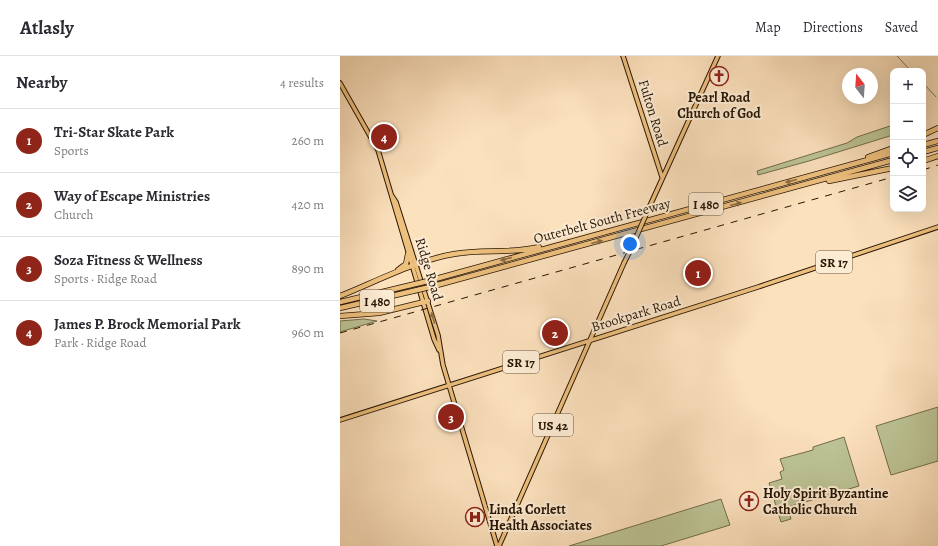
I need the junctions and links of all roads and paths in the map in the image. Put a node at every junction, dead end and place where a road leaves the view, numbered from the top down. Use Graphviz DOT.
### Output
graph roads {
  1 [pos="623,56"];
  2 [pos="718,56"];
  3 [pos="340,83"];
  4 [pos="938,128"];
  5 [pos="926,134"];
  6 [pos="938,141"];
  7 [pos="926,144"];
  8 [pos="938,148"];
  9 [pos="890,149"];
  10 [pos="926,151"];
  11 [pos="890,154"];
  12 [pos="938,156"];
  13 [pos="926,160"];
  14 [pos="890,161"];
  15 [pos="890,169"];
  16 [pos="829,171"];
  17 [pos="662,177"];
  18 [pos="798,186"];
  19 [pos="392,196"];
  20 [pos="938,227"];
  21 [pos="584,237"];
  22 [pos="408,254"];
  23 [pos="414,266"];
  24 [pos="385,278"];
  25 [pos="340,296"];
  26 [pos="425,301"];
  27 [pos="340,302"];
  28 [pos="340,308"];
  29 [pos="340,316"];
  30 [pos="591,339"];
  31 [pos="449,385"];
  32 [pos="340,420"];
  33 [pos="498,546"];
  1 -- 17 [label="main road, Fulton Road"];
  2 -- 17 [label="main road, US 42"];
  3 -- 19 [label="main road, Ridge Road"];
  4 -- 5 [label="highway"];
  6 -- 7 [label="highway"];
  8 -- 10 [label="highway"];
  9 -- 16 [label="highway"];
  11 -- 16 [label="highway, Outerbelt South Freeway / I 480"];
  12 -- 13 [label="highway"];
  14 -- 18 [label="highway, Outerbelt South Freeway / I 480"];
  15 -- 18 [label="highway"];
  16 -- 21 [label="highway, Outerbelt South Freeway / I 480, one-way"];
  17 -- 30 [label="main road, US 42, bridge"];
  28 -- 18 [label="highway, Outerbelt South Freeway / I 480, one-way, bridge"];
  19 -- 22 [label="main road, Ridge Road"];
  19 -- 23 [label="main road, Ridge Road"];
  20 -- 30 [label="main road, Brookpark Road / SR 17"];
  21 -- 23 [label="highway"];
  21 -- 27 [label="highway, Outerbelt South Freeway / I 480, one-way, bridge"];
  22 -- 23 [label="main road, Ridge Road"];
  22 -- 24 [label="highway"];
  23 -- 24 [label="highway"];
  23 -- 26 [label="main road, Ridge Road"];
  24 -- 25 [label="highway"];
  26 -- 29 [label="highway"];
  26 -- 31 [label="main road, Ridge Road"];
  30 -- 31 [label="main road, Brookpark Road / SR 17"];
  30 -- 33 [label="main road, US 42"];
  31 -- 32 [label="main road, Brookpark Road / SR 17"];
  31 -- 33 [label="main road, Ridge Road"];
}
